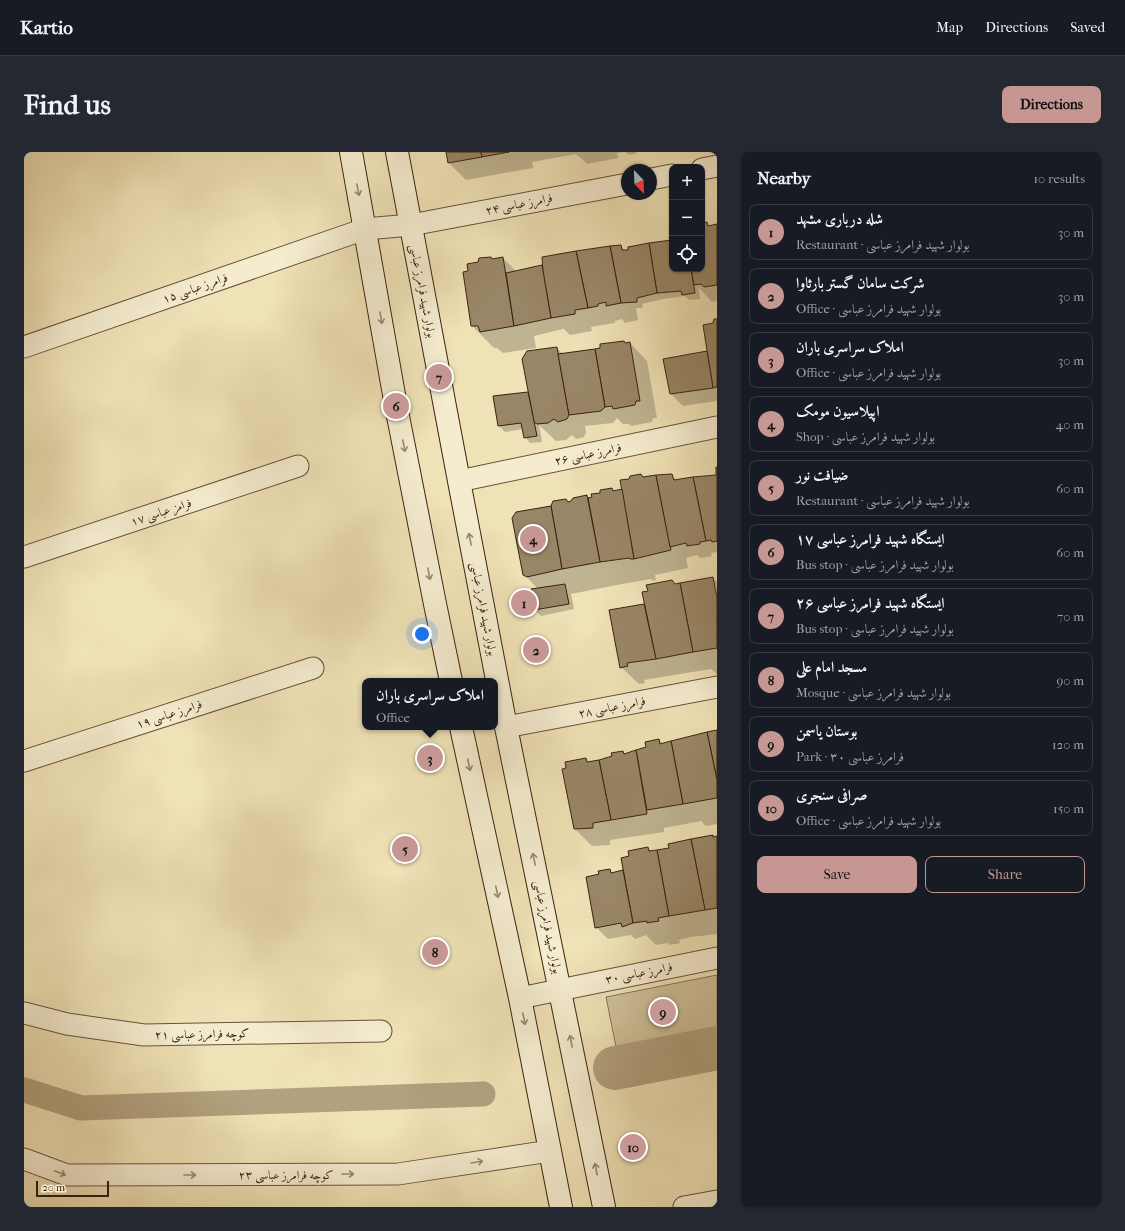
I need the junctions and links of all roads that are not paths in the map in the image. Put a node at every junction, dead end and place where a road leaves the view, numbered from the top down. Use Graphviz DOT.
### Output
graph roads {
  1 [pos="351,152"];
  2 [pos="397,152"];
  3 [pos="717,166"];
  4 [pos="705,168"];
  5 [pos="669,176"];
  6 [pos="657,178"];
  7 [pos="621,185"];
  8 [pos="411,225"];
  9 [pos="365,229"];
  10 [pos="24,347"];
  11 [pos="717,428"];
  12 [pos="298,466"];
  13 [pos="458,481"];
  14 [pos="24,557"];
  15 [pos="313,668"];
  16 [pos="450,678"];
  17 [pos="496,678"];
  18 [pos="498,686"];
  19 [pos="717,687"];
  20 [pos="506,727"];
  21 [pos="462,730"];
  22 [pos="24,761"];
  23 [pos="717,958"];
  24 [pos="560,989"];
  25 [pos="520,998"];
  26 [pos="24,1013"];
  27 [pos="382,1031"];
  28 [pos="550,1151"];
  29 [pos="24,1158"];
  30 [pos="717,1201"];
  31 [pos="561,1207"];
  32 [pos="604,1207"];
  33 [pos="684,1207"];
  1 -- 9 [label="main road, one-way"];
  2 -- 8 [label="main road, بولوار شهید فرامرز عباسی"];
  3 -- 4 [label="street"];
  5 -- 6 [label="street"];
  7 -- 8 [label="street, فرامرز عباسی ۲۴"];
  8 -- 9 [label="street, فرامرز عباسی ۲۴"];
  8 -- 13 [label="main road, بولوار شهید فرامرز عباسی"];
  9 -- 10 [label="street, فرامرز عباسی ۱۵"];
  9 -- 16 [label="main road, one-way"];
  11 -- 13 [label="street, فرامرز عباسی ۲۶"];
  12 -- 14 [label="street, فرامز عباسی ۱۷"];
  17 -- 13 [label="main road, بولوار شهید فرامرز عباسی, one-way"];
  15 -- 22 [label="street, فرامرز عباسی ۱۹"];
  20 -- 18 [label="main road, بولوار شهید فرامرز عباسی, one-way"];
  19 -- 20 [label="street, فرامرز عباسی ۲۸"];
  24 -- 20 [label="main road, بولوار شهید فرامرز عباسی, one-way"];
  21 -- 25 [label="main road, one-way"];
  23 -- 24 [label="street, فرامرز عباسی ۳۰"];
  24 -- 25 [label="street, فرامرز عباسی ۳۰"];
  32 -- 24 [label="main road, بولوار شهید فرامرز عباسی, one-way"];
  25 -- 28 [label="main road, one-way"];
  26 -- 27 [label="street, کوچه فرامرز عباسی ۲۱"];
  29 -- 28 [label="street, کوچه فرامرز عباسی ۲۳, one-way"];
  28 -- 31 [label="main road"];
  30 -- 33 [label="street"];
}
